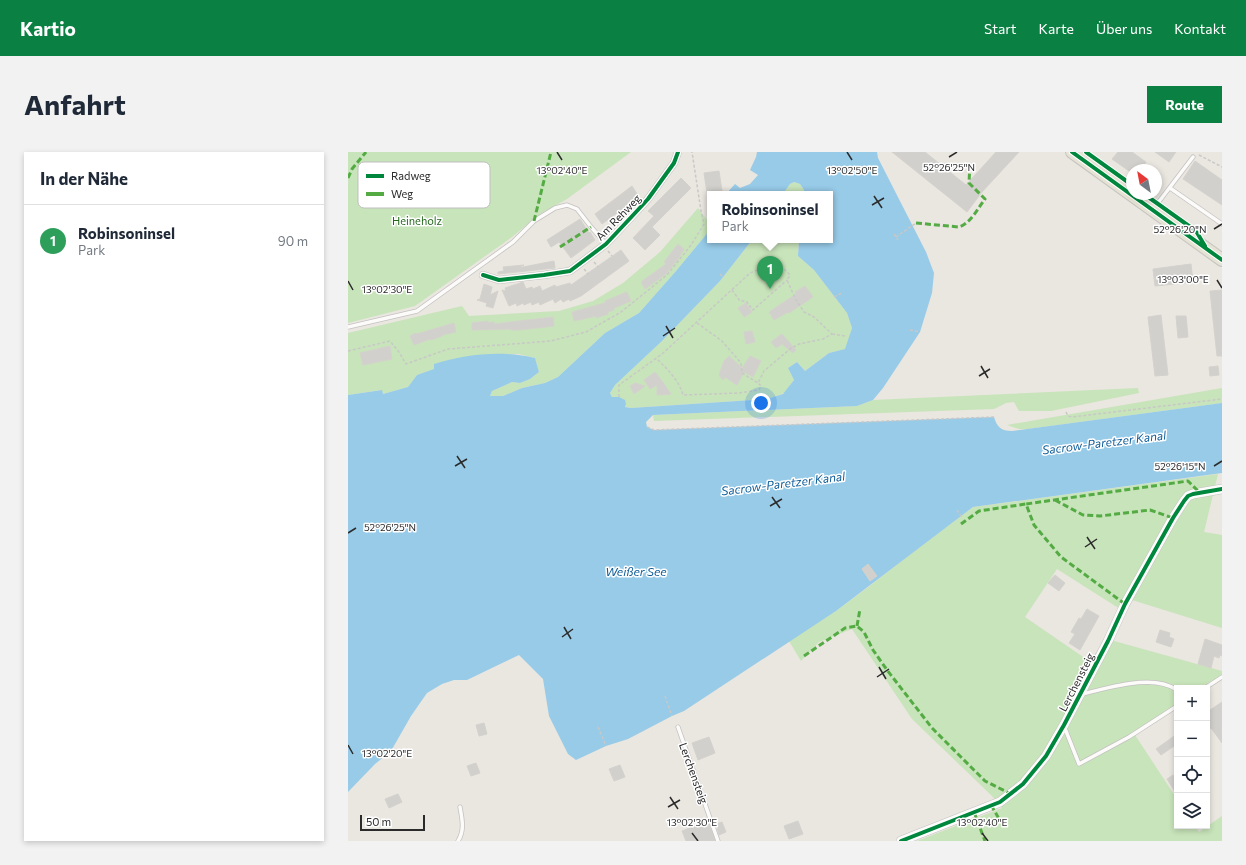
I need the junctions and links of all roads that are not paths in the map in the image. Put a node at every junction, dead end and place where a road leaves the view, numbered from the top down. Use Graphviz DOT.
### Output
graph roads {
  1 [pos="678,152"];
  2 [pos="1072,152"];
  3 [pos="1193,158"];
  4 [pos="1170,188"];
  5 [pos="1152,210"];
  6 [pos="1222,224"];
  7 [pos="606,244"];
  8 [pos="1222,260"];
  9 [pos="483,274"];
  10 [pos="348,327"];
  11 [pos="1222,489"];
  12 [pos="1222,677"];
  13 [pos="1209,685"];
  14 [pos="1174,688"];
  15 [pos="1079,695"];
  16 [pos="1174,708"];
  17 [pos="1064,725"];
  18 [pos="678,727"];
  19 [pos="460,807"];
  20 [pos="458,841"];
  21 [pos="718,841"];
  22 [pos="901,841"];
  1 -- 7 [label="street, Am Rehweg"];
  2 -- 5 [label="main road"];
  3 -- 4 [label="lane"];
  4 -- 5 [label="lane"];
  4 -- 6 [label="lane"];
  5 -- 8 [label="main road"];
  7 -- 9 [label="street, Am Rehweg"];
  7 -- 10 [label="lane, Am Rehweg"];
  11 -- 15 [label="street, Lerchensteig"];
  12 -- 13 [label="lane"];
  14 -- 15 [label="lane"];
  15 -- 17 [label="street, Lerchensteig"];
  16 -- 17 [label="lane"];
  17 -- 22 [label="street, Lerchensteig"];
  18 -- 21 [label="lane, Lerchensteig"];
  19 -- 20 [label="lane"];
}
